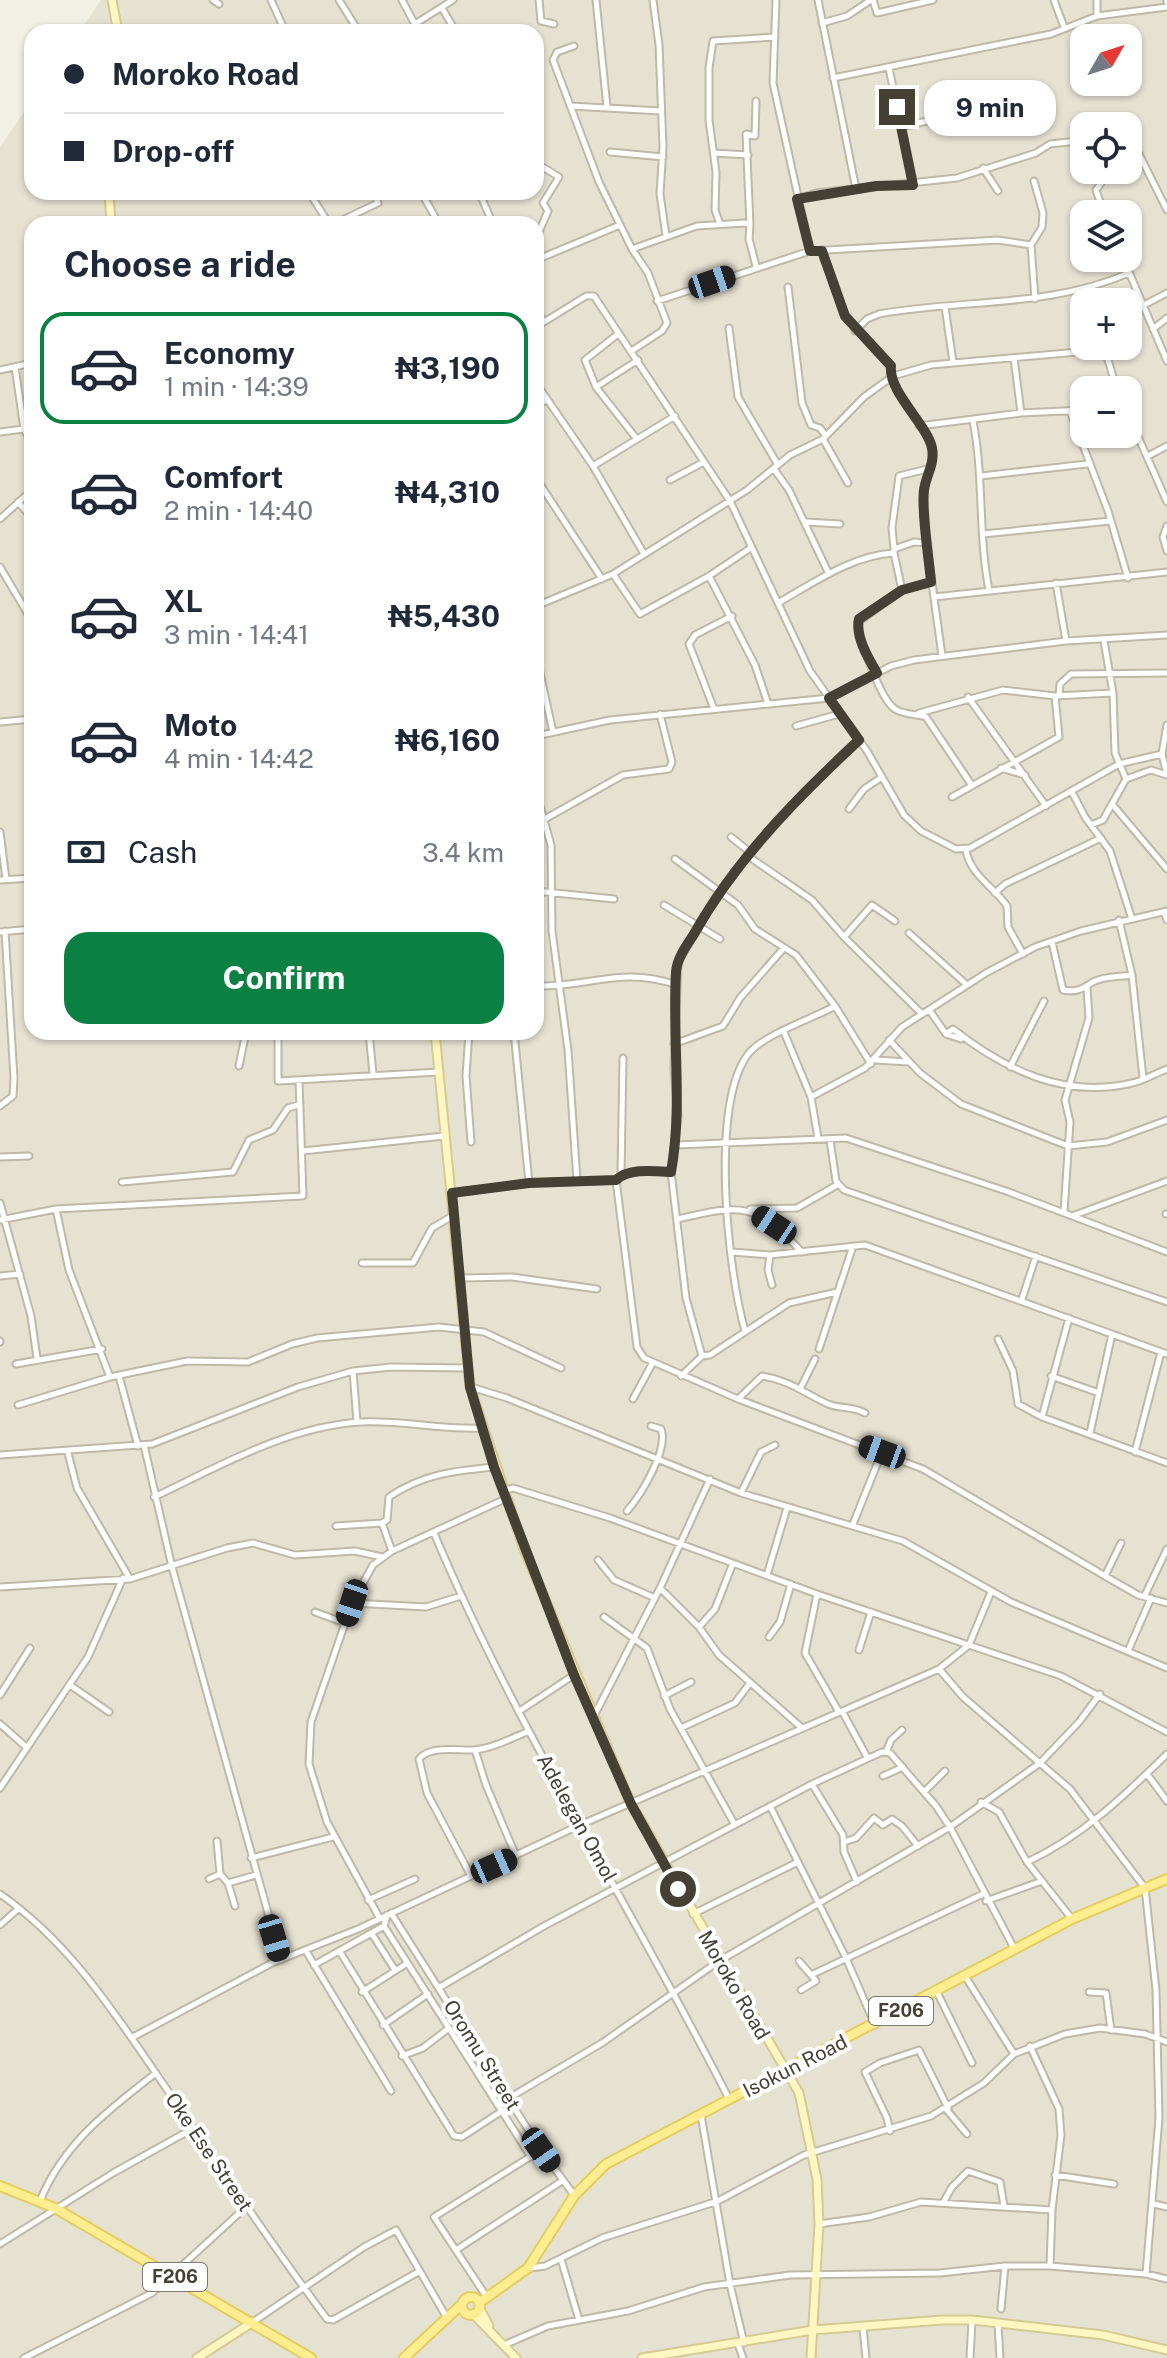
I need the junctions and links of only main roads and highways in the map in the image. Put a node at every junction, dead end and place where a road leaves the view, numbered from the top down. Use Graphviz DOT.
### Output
graph roads {
  1 [pos="1167,1879"];
  2 [pos="0,2186"];
  3 [pos="476,2305"];
  4 [pos="448,2317"];
  5 [pos="311,2358"];
  6 [pos="404,2358"];
  1 -- 3 [label="main road, Isokun Road / F206"];
  2 -- 5 [label="main road, F206"];
  3 -- 4 [label="main road, F206"];
  3 -- 4 [label="main road, F206"];
  4 -- 6 [label="main road, F206"];
}
